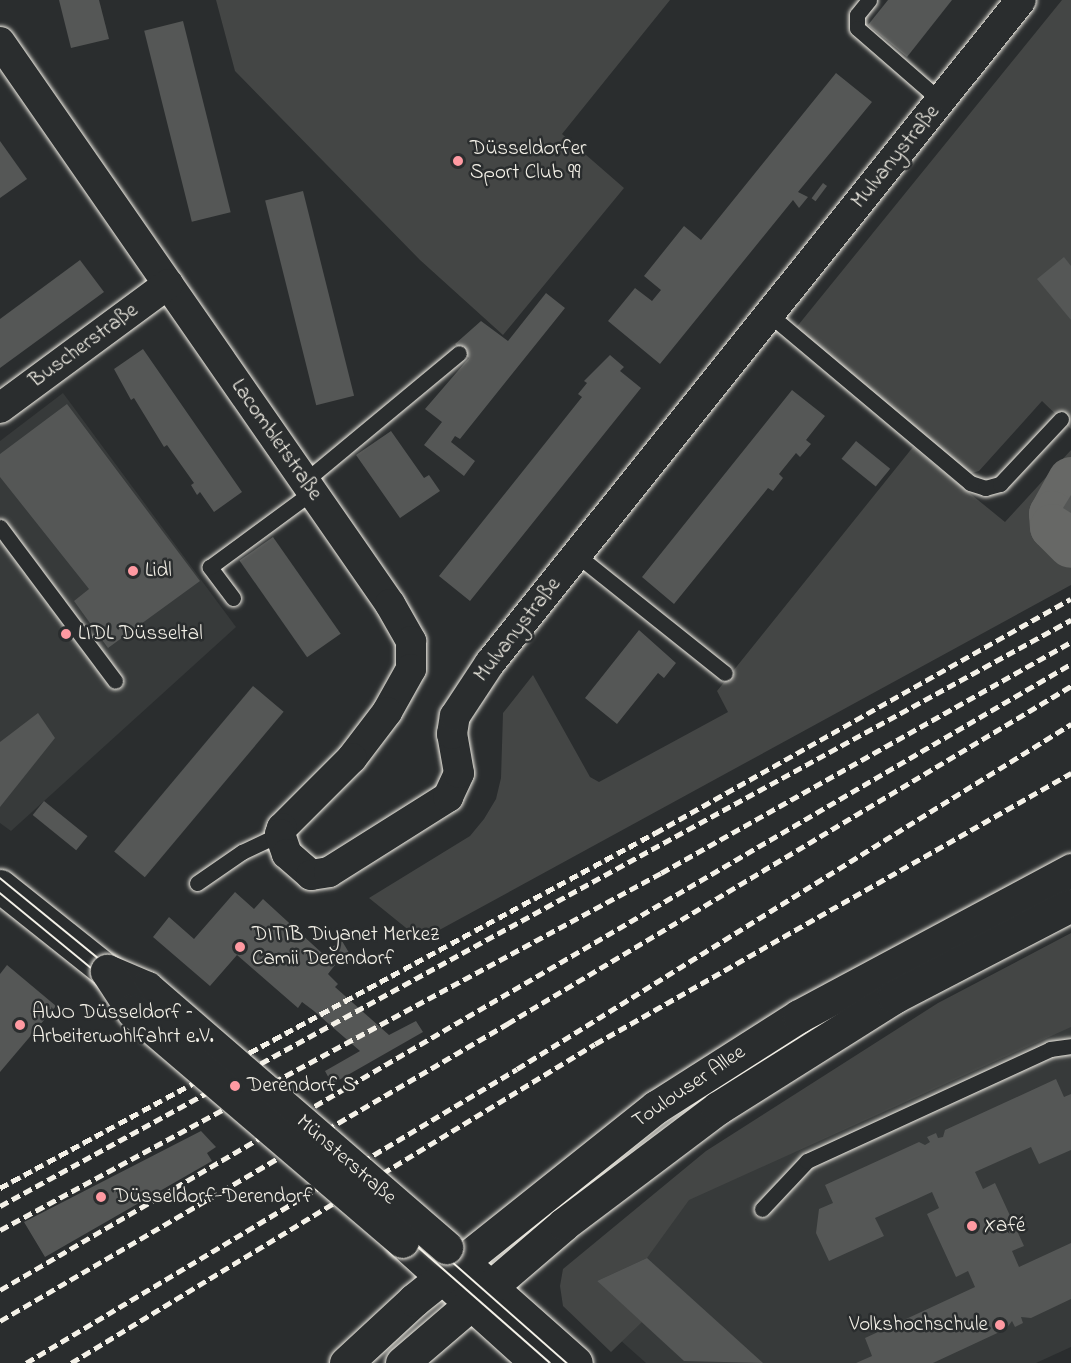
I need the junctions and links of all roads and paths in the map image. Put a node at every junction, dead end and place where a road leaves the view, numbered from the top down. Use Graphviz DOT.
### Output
graph roads {
  1 [pos="869,0"];
  2 [pos="1021,0"];
  3 [pos="0,42"];
  4 [pos="941,101"];
  5 [pos="168,284"];
  6 [pos="770,315"];
  7 [pos="459,353"];
  8 [pos="0,408"];
  9 [pos="1061,419"];
  10 [pos="309,487"];
  11 [pos="0,527"];
  12 [pos="577,555"];
  13 [pos="233,598"];
  14 [pos="725,673"];
  15 [pos="115,681"];
  16 [pos="280,834"];
  17 [pos="1071,870"];
  18 [pos="197,883"];
  19 [pos="3,894"];
  20 [pos="1071,905"];
  21 [pos="1071,1046"];
  22 [pos="762,1209"];
  23 [pos="445,1262"];
  24 [pos="482,1296"];
  25 [pos="346,1363"];
  26 [pos="402,1363"];
  27 [pos="537,1363"];
  28 [pos="576,1363"];
  1 -- 4 [label="lane"];
  2 -- 4 [label="street, Mulvanystraße"];
  3 -- 5 [label="street, Lacombletstraße"];
  4 -- 6 [label="street, Mulvanystraße"];
  5 -- 8 [label="street, Buscherstraße"];
  5 -- 10 [label="street, Lacombletstraße"];
  6 -- 9 [label="lane"];
  6 -- 12 [label="street, Mulvanystraße"];
  7 -- 10 [label="lane"];
  10 -- 13 [label="lane"];
  10 -- 16 [label="street, Lacombletstraße"];
  11 -- 15 [label="lane"];
  12 -- 14 [label="lane"];
  12 -- 16 [label="street, Mulvanystraße"];
  16 -- 18 [label="lane"];
  17 -- 23 [label="main road, Toulouser Allee"];
  19 -- 23 [label="main road, Münsterstraße, bridge"];
  20 -- 24 [label="main road, Toulouser Allee"];
  21 -- 22 [label="lane"];
  23 -- 24 [label="main road, Münsterstraße"];
  23 -- 25 [label="main road, Toulouser Allee"];
  24 -- 26 [label="main road, Toulouser Allee"];
  24 -- 27 [label="main road, Münsterstraße"];
  24 -- 28 [label="main road, Münsterstraße"];
}
